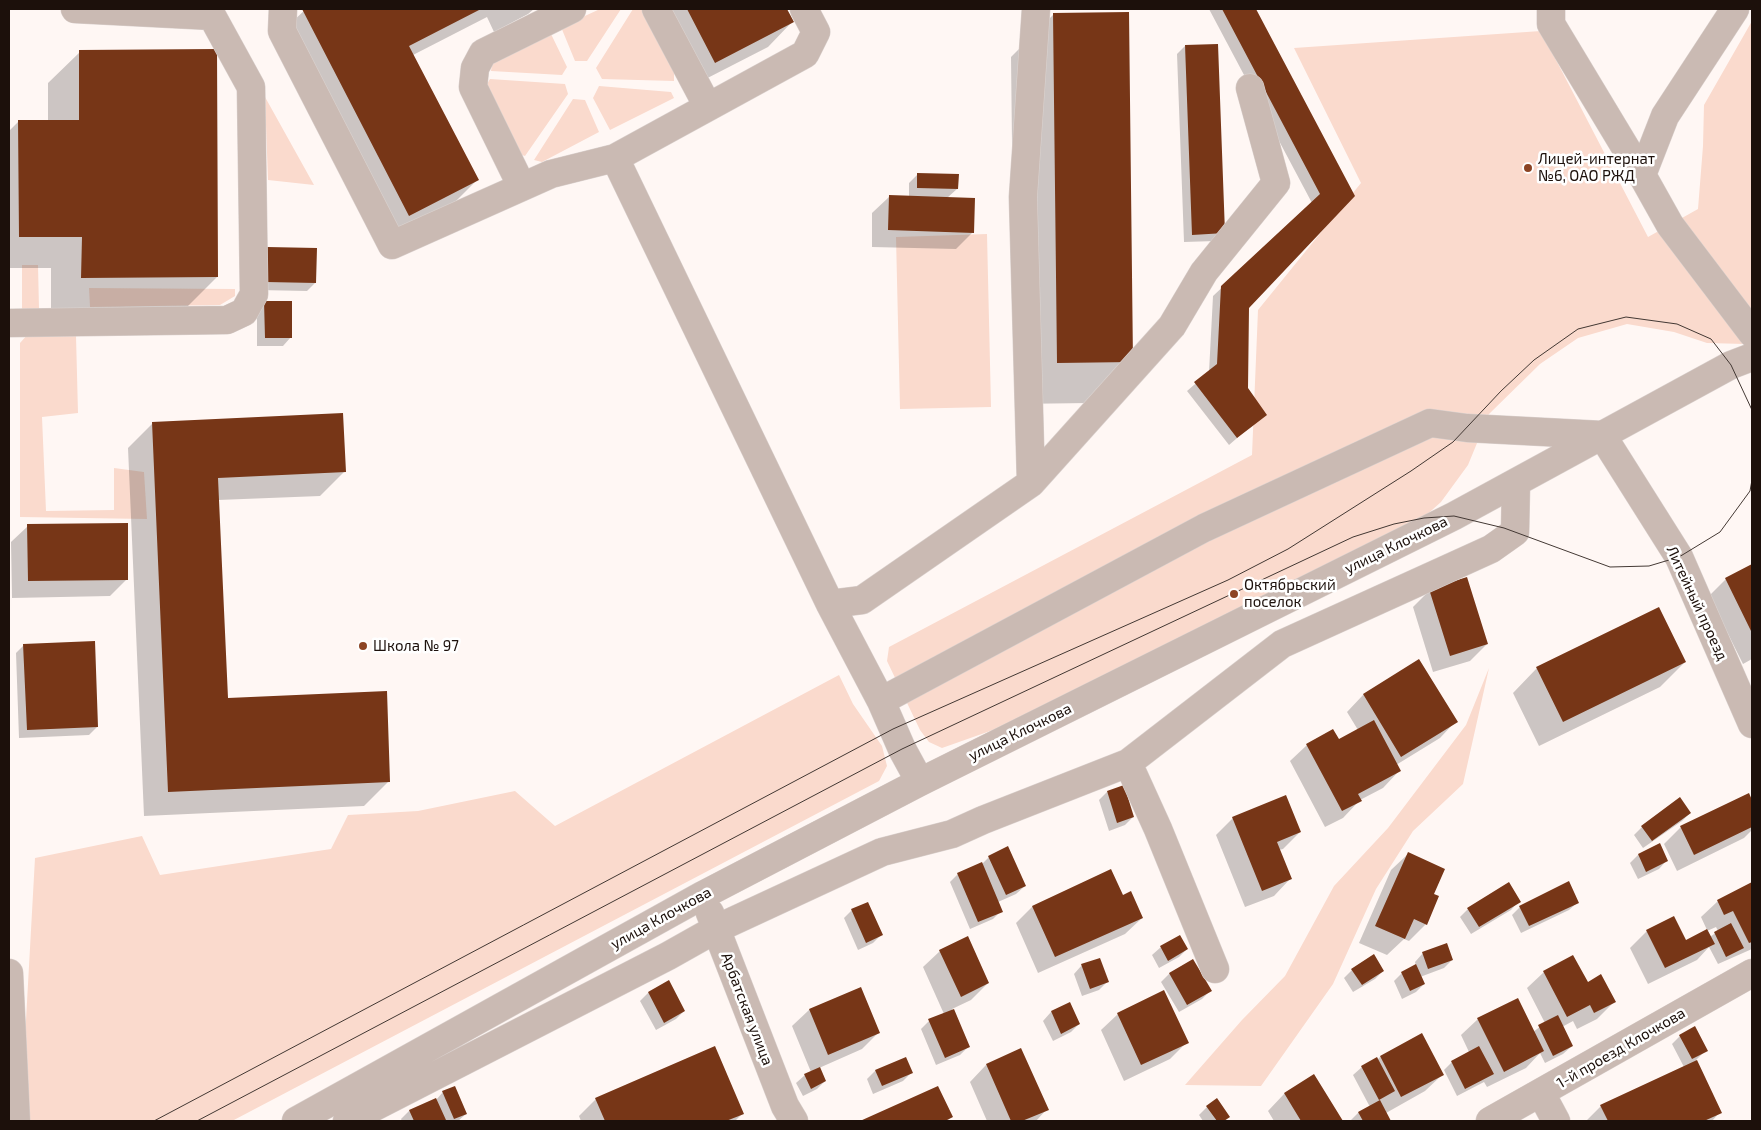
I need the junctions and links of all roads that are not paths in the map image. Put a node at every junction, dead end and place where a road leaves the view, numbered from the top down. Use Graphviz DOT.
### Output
graph roads {
  1 [pos="75,9"];
  2 [pos="283,9"];
  3 [pos="572,9"];
  4 [pos="656,9"];
  5 [pos="804,9"];
  6 [pos="1036,9"];
  7 [pos="1551,9"];
  8 [pos="1735,9"];
  9 [pos="1250,88"];
  10 [pos="708,107"];
  11 [pos="616,158"];
  12 [pos="1642,175"];
  13 [pos="522,187"];
  14 [pos="9,323"];
  15 [pos="1752,333"];
  16 [pos="1752,357"];
  17 [pos="1602,436"];
  18 [pos="1031,483"];
  19 [pos="1516,483"];
  20 [pos="830,604"];
  21 [pos="881,700"];
  22 [pos="1752,724"];
  23 [pos="1128,763"];
  24 [pos="920,782"];
  25 [pos="703,895"];
  26 [pos="716,929"];
  27 [pos="1215,969"];
  28 [pos="1752,973"];
  29 [pos="9,974"];
  30 [pos="1541,1093"];
  31 [pos="16,1121"];
  32 [pos="296,1121"];
  33 [pos="347,1121"];
  34 [pos="794,1121"];
  35 [pos="1490,1121"];
  36 [pos="1556,1121"];
  1 -- 14 [label="street"];
  2 -- 13 [label="street"];
  3 -- 13 [label="street"];
  4 -- 10 [label="street"];
  5 -- 10 [label="street"];
  6 -- 18 [label="street"];
  7 -- 12 [label="street"];
  8 -- 12 [label="street"];
  9 -- 18 [label="street"];
  10 -- 11 [label="street"];
  11 -- 13 [label="street"];
  11 -- 20 [label="street"];
  12 -- 15 [label="street"];
  16 -- 17 [label="street, улица Клочкова"];
  17 -- 19 [label="street, улица Клочкова"];
  17 -- 21 [label="street"];
  17 -- 22 [label="street, Литейный проезд"];
  18 -- 20 [label="street"];
  19 -- 23 [label="street"];
  19 -- 24 [label="street, улица Клочкова"];
  20 -- 21 [label="street"];
  21 -- 24 [label="street"];
  23 -- 26 [label="street"];
  23 -- 27 [label="street"];
  24 -- 25 [label="street, улица Клочкова"];
  25 -- 26 [label="street, Арбатская улица"];
  25 -- 32 [label="street, улица Клочкова"];
  26 -- 33 [label="street"];
  26 -- 34 [label="street, Арбатская улица"];
  28 -- 30 [label="street, 1-й проезд Клочкова"];
  29 -- 31 [label="street"];
  30 -- 35 [label="street, 1-й проезд Клочкова"];
  30 -- 36 [label="street"];
}
